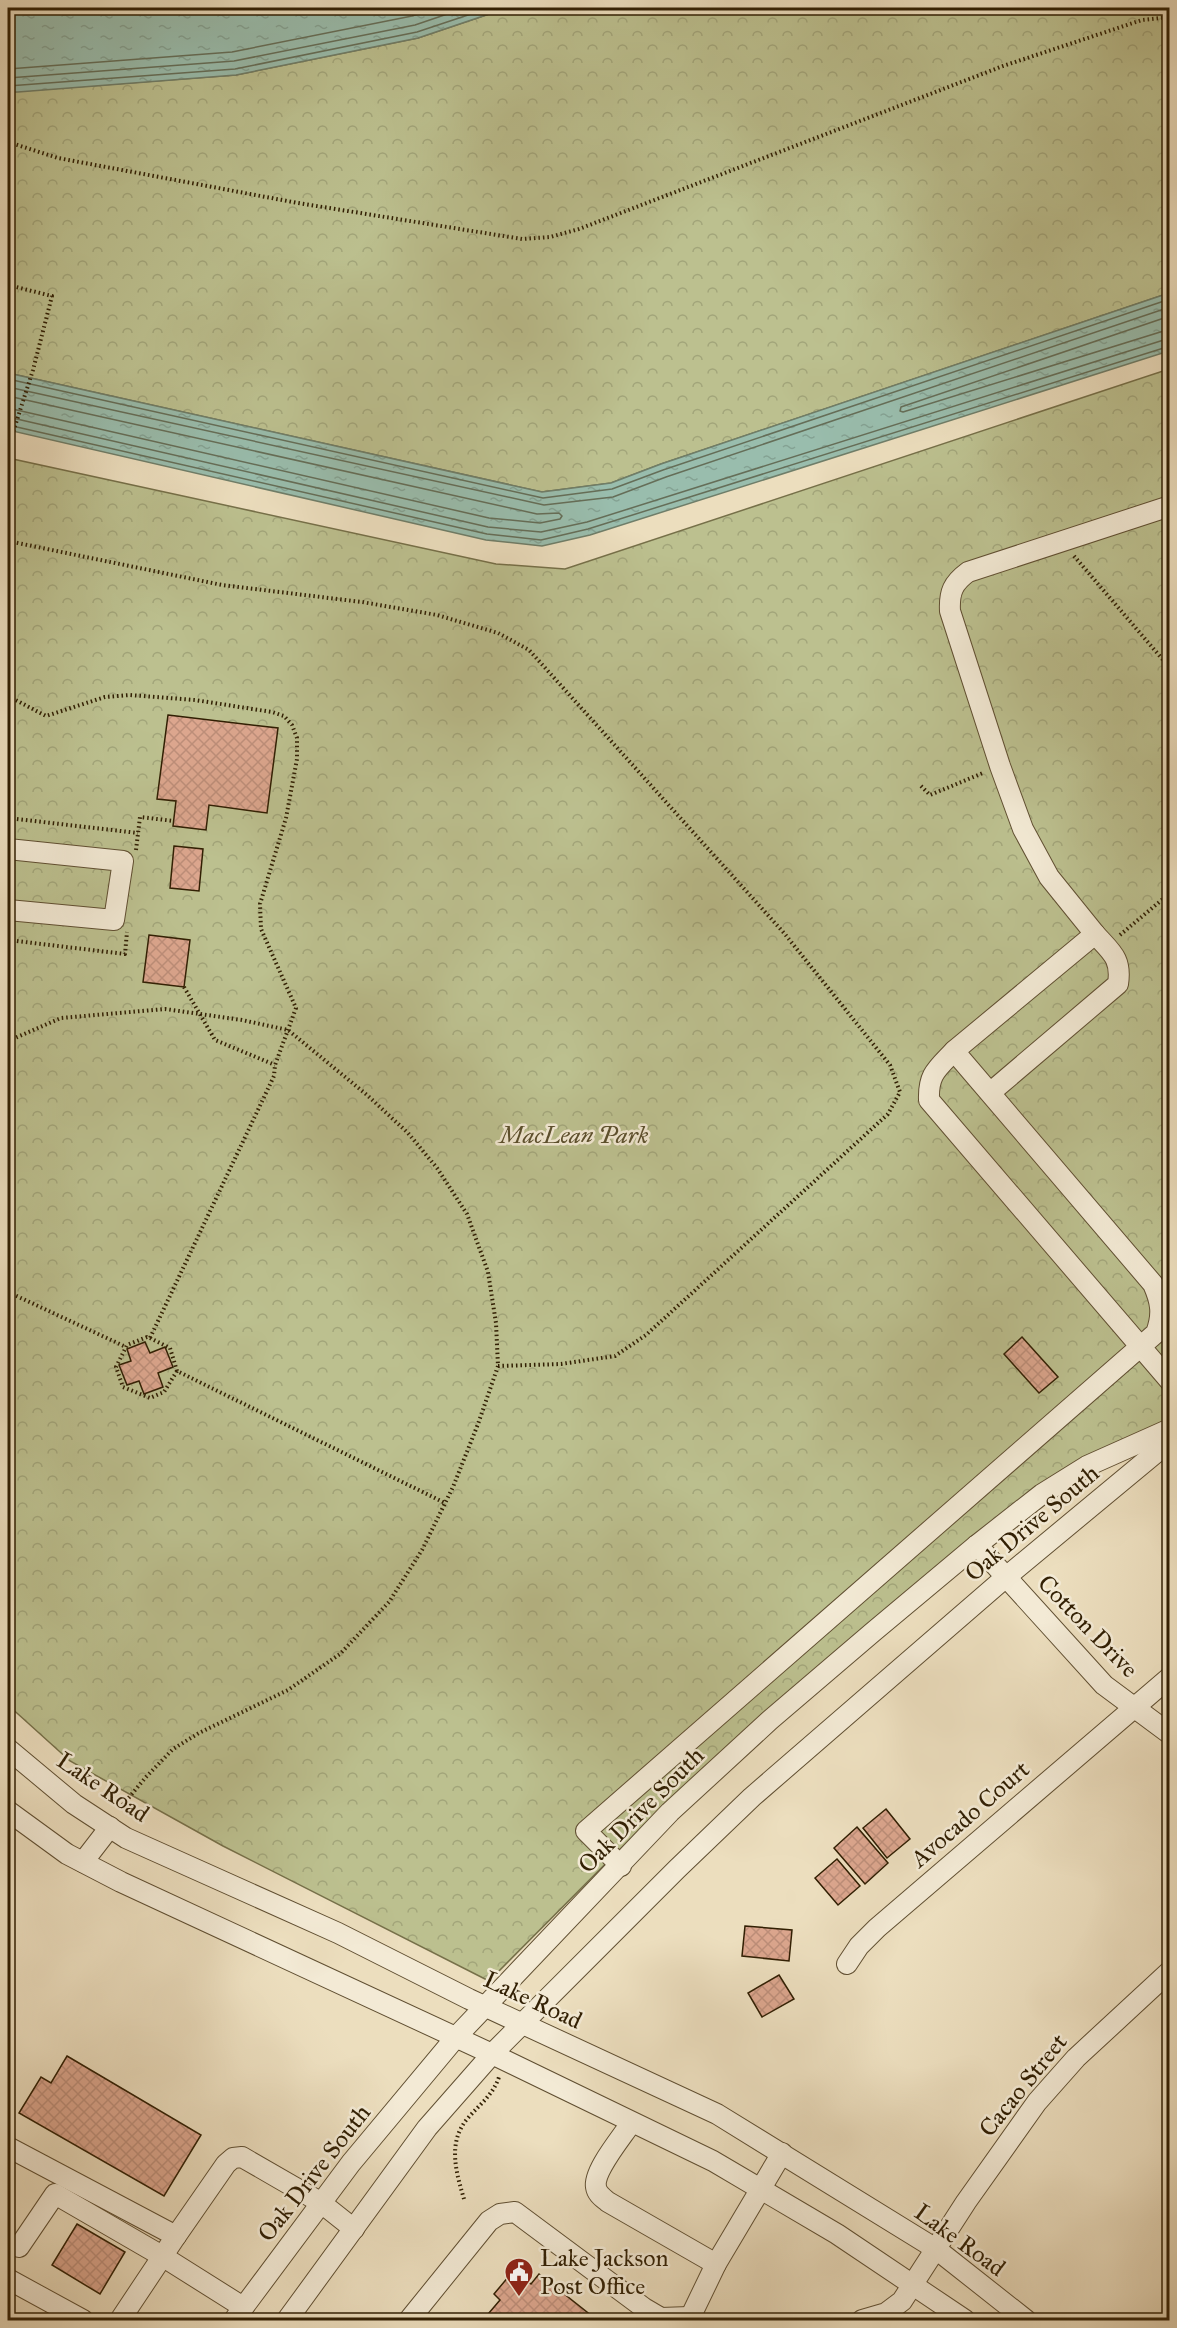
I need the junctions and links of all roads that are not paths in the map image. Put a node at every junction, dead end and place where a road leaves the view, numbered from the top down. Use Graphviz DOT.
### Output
graph roads {
  1 [pos="1170,506"];
  2 [pos="8,849"];
  3 [pos="8,910"];
  4 [pos="1100,941"];
  5 [pos="954,1051"];
  6 [pos="991,1092"];
  7 [pos="1140,1345"];
  8 [pos="1170,1381"];
  9 [pos="1170,1430"];
  10 [pos="1170,1441"];
  11 [pos="977,1545"];
  12 [pos="1006,1577"];
  13 [pos="1170,1677"];
  14 [pos="1132,1708"];
  15 [pos="1170,1734"];
  16 [pos="8,1749"];
  17 [pos="8,1811"];
  18 [pos="110,1827"];
  19 [pos="83,1862"];
  20 [pos="621,1866"];
  21 [pos="847,1964"];
  22 [pos="1170,1971"];
  23 [pos="484,2005"];
  24 [pos="522,2024"];
  25 [pos="456,2037"];
  26 [pos="492,2054"];
  27 [pos="631,2123"];
  28 [pos="8,2147"];
  29 [pos="782,2153"];
  30 [pos="760,2190"];
  31 [pos="320,2202"];
  32 [pos="354,2229"];
  33 [pos="176,2236"];
  34 [pos="19,2247"];
  35 [pos="936,2249"];
  36 [pos="162,2256"];
  37 [pos="716,2264"];
  38 [pos="8,2279"];
  39 [pos="913,2284"];
  40 [pos="238,2314"];
  41 [pos="689,2319"];
  42 [pos="84,2320"];
  43 [pos="120,2320"];
  44 [pos="287,2320"];
  45 [pos="410,2320"];
  46 [pos="862,2320"];
  47 [pos="965,2320"];
  48 [pos="1026,2320"];
  1 -- 4 [label="street"];
  2 -- 3 [label="street"];
  4 -- 5 [label="street"];
  4 -- 6 [label="street"];
  5 -- 6 [label="street"];
  5 -- 7 [label="street"];
  6 -- 7 [label="street"];
  7 -- 8 [label="street"];
  7 -- 20 [label="street"];
  9 -- 11 [label="street, Oak Drive South"];
  10 -- 12 [label="street, Oak Drive South"];
  11 -- 12 [label="street, Cotton Drive"];
  11 -- 20 [label="street, Oak Drive South"];
  12 -- 14 [label="street, Cotton Drive"];
  12 -- 24 [label="street, Oak Drive South"];
  13 -- 14 [label="street, Avocado Court"];
  14 -- 15 [label="street, Cotton Drive"];
  14 -- 21 [label="street, Avocado Court"];
  16 -- 18 [label="street, Lake Road"];
  17 -- 19 [label="street"];
  18 -- 19 [label="street"];
  18 -- 23 [label="street, Lake Road"];
  19 -- 25 [label="street"];
  20 -- 23 [label="street, Oak Drive South"];
  22 -- 35 [label="street, Cacao Street"];
  23 -- 24 [label="street, Lake Road"];
  23 -- 25 [label="street, Oak Drive South"];
  24 -- 26 [label="street, Oak Drive South"];
  24 -- 29 [label="street, Lake Road"];
  25 -- 26 [label="street"];
  25 -- 31 [label="street, Oak Drive South"];
  26 -- 27 [label="street"];
  26 -- 32 [label="street, Oak Drive South"];
  27 -- 30 [label="street"];
  27 -- 37 [label="street"];
  28 -- 33 [label="street"];
  29 -- 30 [label="street"];
  29 -- 35 [label="street, Lake Road"];
  30 -- 37 [label="street"];
  30 -- 39 [label="street"];
  31 -- 32 [label="street"];
  31 -- 33 [label="street"];
  31 -- 40 [label="street, Oak Drive South"];
  32 -- 44 [label="street, Oak Drive South"];
  33 -- 36 [label="street"];
  34 -- 36 [label="street"];
  35 -- 39 [label="street, Cacao Street"];
  35 -- 48 [label="street, Lake Road"];
  36 -- 40 [label="street"];
  36 -- 43 [label="street"];
  37 -- 41 [label="street"];
  38 -- 42 [label="street"];
  39 -- 46 [label="street, Cacao Street"];
  39 -- 47 [label="street"];
  41 -- 45 [label="street"];
}
